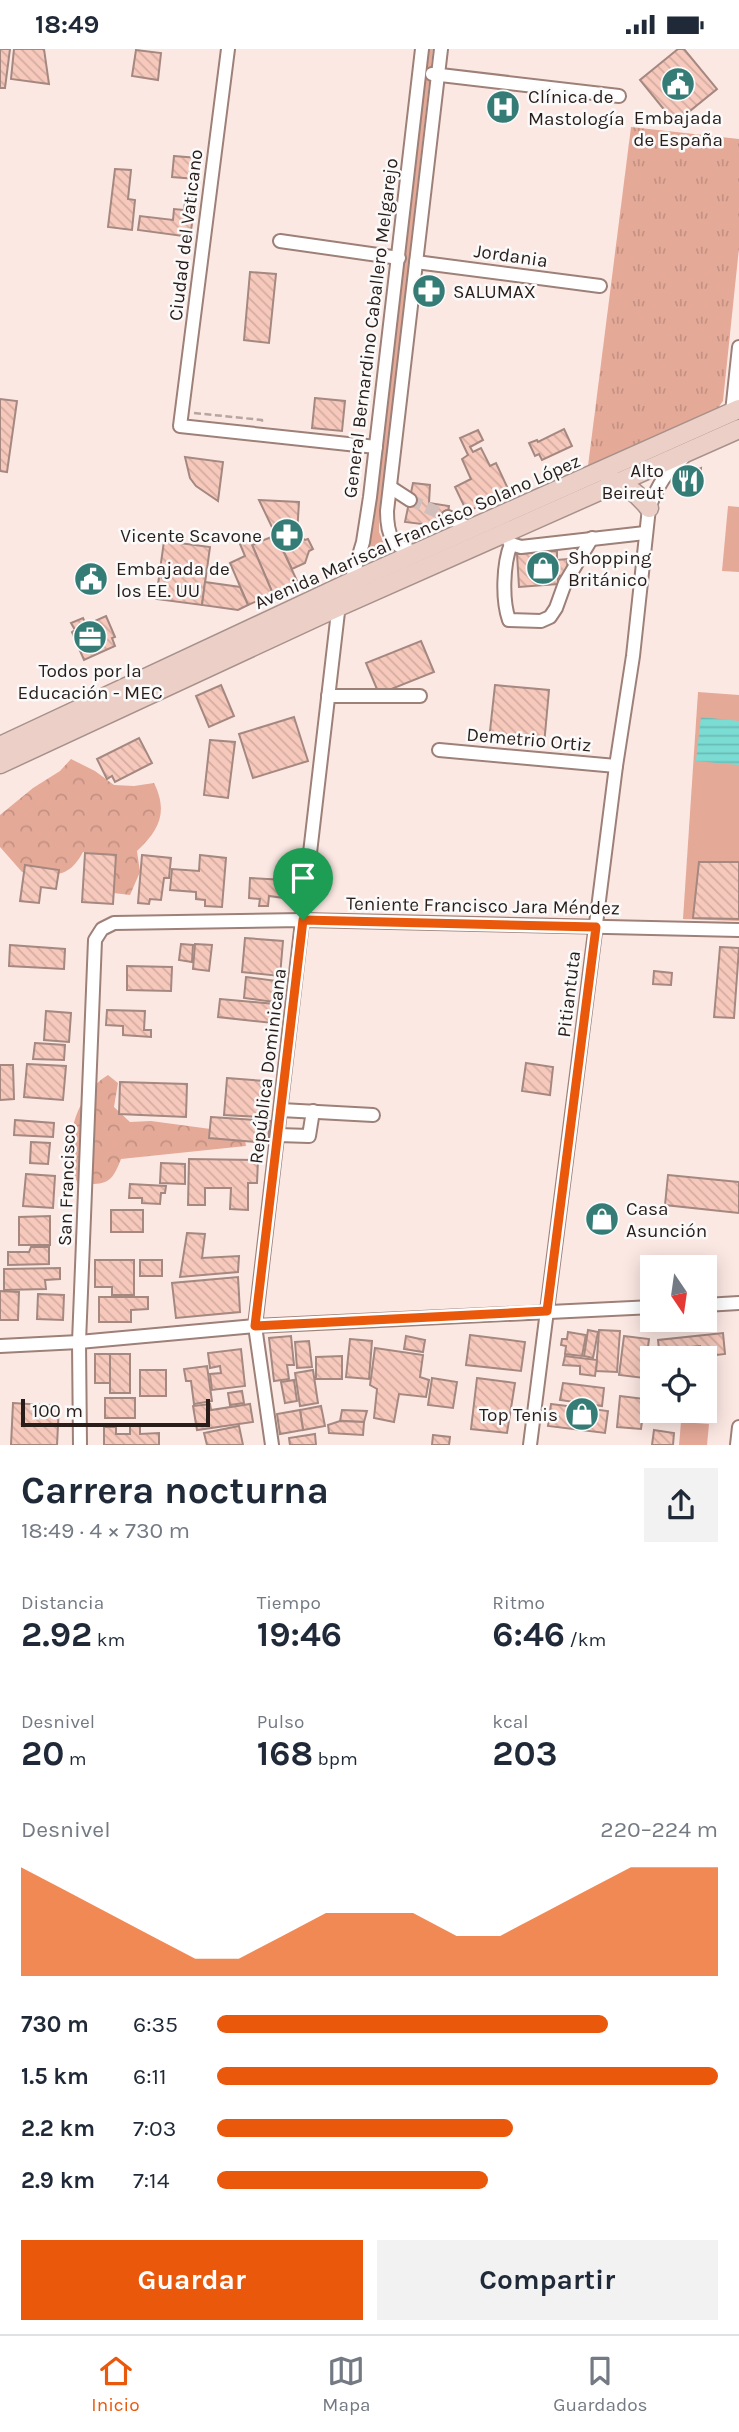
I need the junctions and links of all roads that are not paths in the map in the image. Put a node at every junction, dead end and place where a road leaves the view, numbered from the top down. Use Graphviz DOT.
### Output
graph roads {
  1 [pos="228,49"];
  2 [pos="422,49"];
  3 [pos="441,49"];
  4 [pos="420,72"];
  5 [pos="438,75"];
  6 [pos="619,96"];
  7 [pos="280,241"];
  8 [pos="399,258"];
  9 [pos="416,262"];
  10 [pos="600,286"];
  11 [pos="739,347"];
  12 [pos="379,410"];
  13 [pos="399,412"];
  14 [pos="737,417"];
  15 [pos="704,445"];
  16 [pos="376,447"];
  17 [pos="590,475"];
  18 [pos="619,483"];
  19 [pos="390,487"];
  20 [pos="410,500"];
  21 [pos="649,508"];
  22 [pos="448,517"];
  23 [pos="471,529"];
  24 [pos="645,533"];
  25 [pos="592,538"];
  26 [pos="508,539"];
  27 [pos="419,552"];
  28 [pos="351,582"];
  29 [pos="338,607"];
  30 [pos="328,696"];
  31 [pos="419,696"];
  32 [pos="0,746"];
  33 [pos="439,750"];
  34 [pos="0,764"];
  35 [pos="616,766"];
  36 [pos="303,920"];
  37 [pos="596,927"];
  38 [pos="102,929"];
  39 [pos="739,930"];
  40 [pos="281,1109"];
  41 [pos="313,1111"];
  42 [pos="373,1115"];
  43 [pos="278,1135"];
  44 [pos="739,1303"];
  45 [pos="718,1304"];
  46 [pos="640,1307"];
  47 [pos="547,1311"];
  48 [pos="255,1326"];
  49 [pos="79,1342"];
  50 [pos="0,1346"];
  51 [pos="739,1427"];
  52 [pos="80,1445"];
  53 [pos="272,1445"];
  54 [pos="530,1445"];
  55 [pos="737,1445"];
  1 -- 16 [label="street, Ciudad del Vaticano"];
  2 -- 4 [label="street, General Bernardino Caballero Melgarejo"];
  3 -- 5 [label="street, General Bernardino Caballero Melgarejo"];
  4 -- 5 [label="street"];
  4 -- 8 [label="street, General Bernardino Caballero Melgarejo"];
  5 -- 6 [label="street"];
  5 -- 9 [label="street, General Bernardino Caballero Melgarejo"];
  7 -- 8 [label="street"];
  8 -- 12 [label="street, General Bernardino Caballero Melgarejo"];
  9 -- 10 [label="street, Jordania"];
  9 -- 13 [label="street, General Bernardino Caballero Melgarejo"];
  11 -- 14 [label="street"];
  12 -- 13 [label="street"];
  12 -- 16 [label="street, General Bernardino Caballero Melgarejo"];
  13 -- 19 [label="street, General Bernardino Caballero Melgarejo"];
  14 -- 15 [label="highway, Avenida Mariscal Francisco Solano López"];
  14 -- 17 [label="highway, Avenida Mariscal Francisco Solano López"];
  15 -- 18 [label="highway, Avenida Mariscal Francisco Solano López"];
  15 -- 21 [label="street, Pitiantuta"];
  16 -- 28 [label="street, General Bernardino Caballero Melgarejo"];
  17 -- 18 [label="highway"];
  17 -- 23 [label="highway, Avenida Mariscal Francisco Solano López"];
  18 -- 21 [label="highway"];
  18 -- 26 [label="highway, Avenida Mariscal Francisco Solano López"];
  19 -- 20 [label="street"];
  19 -- 27 [label="street, General Bernardino Caballero Melgarejo"];
  21 -- 24 [label="street, Pitiantuta"];
  22 -- 23 [label="street"];
  23 -- 27 [label="highway, Avenida Mariscal Francisco Solano López"];
  24 -- 25 [label="street"];
  24 -- 35 [label="street, Pitiantuta"];
  25 -- 26 [label="street"];
  25 -- 26 [label="street"];
  26 -- 29 [label="highway, Avenida Mariscal Francisco Solano López"];
  27 -- 28 [label="highway, Avenida Mariscal Francisco Solano López"];
  28 -- 29 [label="street, General Bernardino Caballero Melgarejo"];
  28 -- 32 [label="highway, Avenida Mariscal Francisco Solano López"];
  29 -- 30 [label="street, República Dominicana"];
  29 -- 34 [label="highway, Avenida Mariscal Francisco Solano López"];
  30 -- 31 [label="street"];
  30 -- 36 [label="street, República Dominicana"];
  33 -- 35 [label="street, Demetrio Ortiz"];
  35 -- 37 [label="street, Pitiantuta"];
  36 -- 37 [label="street, Teniente Francisco Jara Méndez"];
  36 -- 38 [label="street, Teniente Francisco Jara Méndez"];
  36 -- 40 [label="street, República Dominicana"];
  37 -- 39 [label="street, Teniente Francisco Jara Méndez"];
  37 -- 47 [label="street, Pitiantuta"];
  38 -- 49 [label="street, San Francisco"];
  40 -- 41 [label="street"];
  40 -- 43 [label="street, República Dominicana"];
  41 -- 42 [label="street"];
  41 -- 43 [label="street"];
  43 -- 48 [label="street, República Dominicana"];
  44 -- 45 [label="street"];
  46 -- 47 [label="street"];
  47 -- 48 [label="street"];
  47 -- 54 [label="street, Pitiantuta"];
  48 -- 49 [label="street"];
  48 -- 53 [label="street, República Dominicana"];
  49 -- 50 [label="street"];
  49 -- 52 [label="street, San Francisco"];
  51 -- 55 [label="street"];
}
